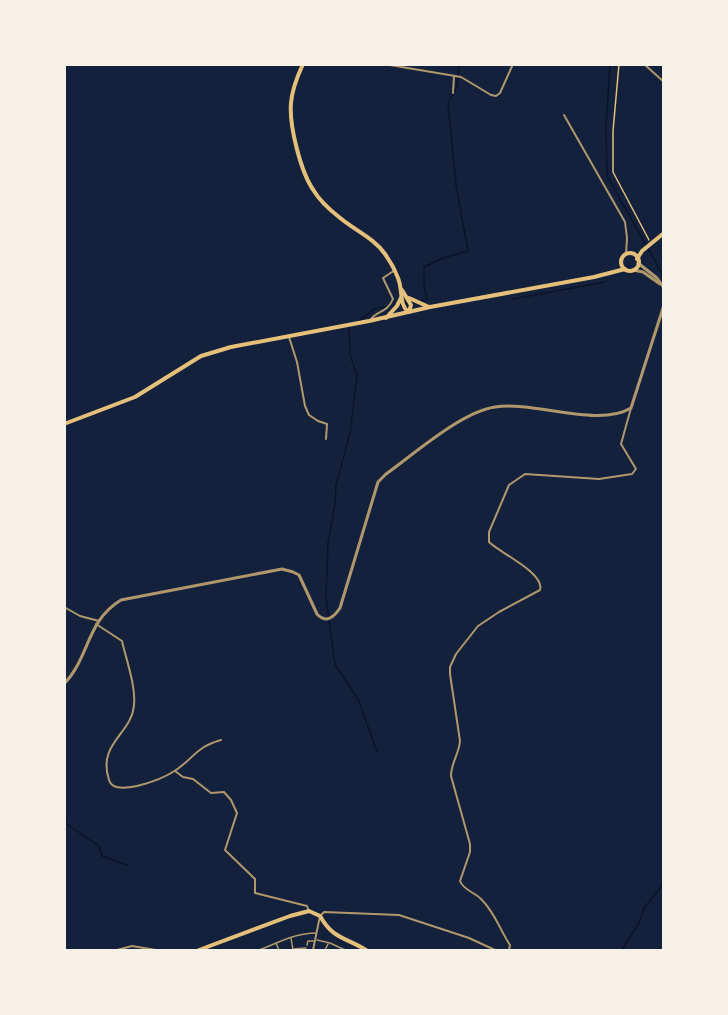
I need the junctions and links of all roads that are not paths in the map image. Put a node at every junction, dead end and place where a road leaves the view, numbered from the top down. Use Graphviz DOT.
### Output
graph roads {
  1 [pos="303,64"];
  2 [pos="384,64"];
  3 [pos="513,64"];
  4 [pos="644,64"];
  5 [pos="454,76"];
  6 [pos="663,82"];
  7 [pos="453,93"];
  8 [pos="564,115"];
  9 [pos="663,233"];
  10 [pos="643,250"];
  11 [pos="626,254"];
  12 [pos="632,254"];
  13 [pos="621,260"];
  14 [pos="638,261"];
  15 [pos="625,269"];
  16 [pos="395,270"];
  17 [pos="633,270"];
  18 [pos="613,271"];
  19 [pos="663,288"];
  20 [pos="402,289"];
  21 [pos="401,297"];
  22 [pos="409,298"];
  23 [pos="663,305"];
  24 [pos="430,307"];
  25 [pos="408,312"];
  26 [pos="385,318"];
  27 [pos="369,321"];
  28 [pos="289,337"];
  29 [pos="631,408"];
  30 [pos="64,424"];
  31 [pos="326,439"];
  32 [pos="64,607"];
  33 [pos="97,623"];
  34 [pos="64,684"];
  35 [pos="221,740"];
  36 [pos="175,771"];
  37 [pos="309,911"];
  38 [pos="320,915"];
  39 [pos="317,933"];
  40 [pos="291,937"];
  41 [pos="316,940"];
  42 [pos="276,943"];
  43 [pos="329,943"];
  44 [pos="307,945"];
  45 [pos="338,946"];
  46 [pos="306,948"];
  47 [pos="293,950"];
  48 [pos="117,951"];
  49 [pos="156,951"];
  50 [pos="199,951"];
  51 [pos="259,951"];
  52 [pos="279,951"];
  53 [pos="313,951"];
  54 [pos="325,951"];
  55 [pos="337,951"];
  56 [pos="345,951"];
  57 [pos="366,951"];
  58 [pos="495,951"];
  59 [pos="510,951"];
  1 -- 16 [label="main road"];
  2 -- 5 [label="street"];
  3 -- 5 [label="street"];
  4 -- 6 [label="street"];
  5 -- 7 [label="street"];
  8 -- 11 [label="street"];
  9 -- 10 [label="main road"];
  10 -- 12 [label="main road"];
  10 -- 14 [label="main road"];
  11 -- 12 [label="main road"];
  11 -- 13 [label="main road"];
  12 -- 14 [label="main road"];
  13 -- 15 [label="main road"];
  13 -- 18 [label="main road"];
  14 -- 17 [label="main road"];
  14 -- 19 [label="street"];
  15 -- 17 [label="main road"];
  15 -- 18 [label="main road"];
  16 -- 20 [label="main road"];
  16 -- 27 [label="street"];
  17 -- 19 [label="street"];
  18 -- 24 [label="main road"];
  20 -- 21 [label="main road"];
  20 -- 22 [label="main road"];
  21 -- 25 [label="main road"];
  21 -- 26 [label="main road"];
  22 -- 24 [label="main road"];
  22 -- 25 [label="main road"];
  23 -- 29 [label="street"];
  24 -- 25 [label="main road"];
  25 -- 26 [label="main road"];
  26 -- 27 [label="main road"];
  27 -- 28 [label="main road"];
  28 -- 30 [label="main road"];
  28 -- 31 [label="street"];
  29 -- 33 [label="street"];
  29 -- 59 [label="street"];
  32 -- 33 [label="street"];
  33 -- 34 [label="street"];
  33 -- 36 [label="street"];
  35 -- 36 [label="street"];
  36 -- 37 [label="street"];
  37 -- 38 [label="main road"];
  37 -- 50 [label="main road"];
  38 -- 39 [label="street"];
  38 -- 57 [label="main road"];
  38 -- 58 [label="street"];
  39 -- 40 [label="street"];
  39 -- 41 [label="street"];
  40 -- 42 [label="street"];
  40 -- 47 [label="street"];
  41 -- 43 [label="street"];
  41 -- 44 [label="street"];
  41 -- 53 [label="street"];
  42 -- 51 [label="street"];
  42 -- 52 [label="street"];
  43 -- 45 [label="street"];
  43 -- 54 [label="street"];
  45 -- 55 [label="street"];
  45 -- 56 [label="street"];
  46 -- 47 [label="street"];
  48 -- 49 [label="street"];
}
